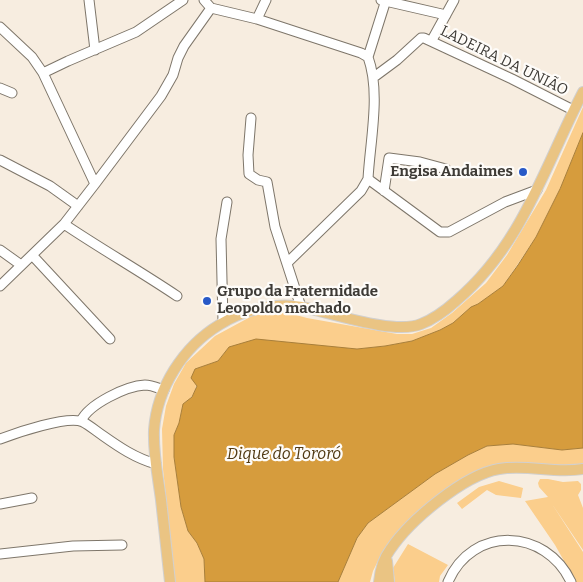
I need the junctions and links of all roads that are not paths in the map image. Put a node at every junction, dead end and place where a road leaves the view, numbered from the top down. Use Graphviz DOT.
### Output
graph roads {
  1 [pos="89,0"];
  2 [pos="183,0"];
  3 [pos="204,0"];
  4 [pos="266,0"];
  5 [pos="454,0"];
  6 [pos="384,1"];
  7 [pos="211,8"];
  8 [pos="446,15"];
  9 [pos="257,19"];
  10 [pos="0,27"];
  11 [pos="432,40"];
  12 [pos="95,50"];
  13 [pos="368,57"];
  14 [pos="43,73"];
  15 [pos="374,77"];
  16 [pos="0,88"];
  17 [pos="583,92"];
  18 [pos="12,93"];
  19 [pos="573,110"];
  20 [pos="251,118"];
  21 [pos="0,160"];
  22 [pos="446,169"];
  23 [pos="368,180"];
  24 [pos="95,184"];
  25 [pos="537,190"];
  26 [pos="384,191"];
  27 [pos="227,202"];
  28 [pos="78,206"];
  29 [pos="64,224"];
  30 [pos="0,250"];
  31 [pos="32,255"];
  32 [pos="287,263"];
  33 [pos="22,265"];
  34 [pos="0,286"];
  35 [pos="177,296"];
  36 [pos="301,307"];
  37 [pos="223,322"];
  38 [pos="110,339"];
  39 [pos="164,390"];
  40 [pos="81,421"];
  41 [pos="0,439"];
  42 [pos="156,464"];
  43 [pos="583,469"];
  44 [pos="32,498"];
  45 [pos="0,504"];
  46 [pos="122,545"];
  47 [pos="0,554"];
  48 [pos="386,557"];
  49 [pos="170,582"];
  50 [pos="379,582"];
  51 [pos="389,582"];
  52 [pos="448,582"];
  53 [pos="571,582"];
  1 -- 12 [label="street"];
  2 -- 12 [label="street"];
  3 -- 7 [label="street"];
  4 -- 9 [label="street"];
  5 -- 8 [label="street"];
  6 -- 8 [label="street"];
  6 -- 13 [label="street"];
  7 -- 9 [label="street"];
  7 -- 24 [label="street"];
  8 -- 11 [label="street"];
  9 -- 13 [label="street"];
  10 -- 14 [label="street"];
  11 -- 15 [label="street, LADEIRA DA UNIÃO"];
  11 -- 19 [label="street, LADEIRA DA UNIÃO"];
  12 -- 14 [label="street"];
  13 -- 15 [label="street"];
  14 -- 24 [label="street"];
  15 -- 23 [label="street"];
  16 -- 18 [label="street"];
  17 -- 19 [label="main road"];
  19 -- 25 [label="main road"];
  20 -- 32 [label="street"];
  21 -- 28 [label="street"];
  22 -- 26 [label="street"];
  23 -- 26 [label="street"];
  23 -- 32 [label="street"];
  24 -- 28 [label="street"];
  25 -- 26 [label="street"];
  25 -- 36 [label="main road"];
  27 -- 37 [label="street"];
  28 -- 29 [label="street"];
  29 -- 31 [label="street"];
  29 -- 35 [label="street"];
  30 -- 33 [label="street"];
  31 -- 33 [label="street"];
  31 -- 38 [label="street"];
  32 -- 36 [label="street"];
  33 -- 34 [label="street"];
  36 -- 37 [label="main road"];
  37 -- 39 [label="main road"];
  39 -- 40 [label="street"];
  39 -- 42 [label="main road"];
  40 -- 41 [label="street"];
  40 -- 42 [label="street"];
  42 -- 49 [label="main road"];
  43 -- 48 [label="main road"];
  44 -- 45 [label="street"];
  46 -- 47 [label="street"];
  48 -- 50 [label="main road"];
  48 -- 51 [label="main road"];
  52 -- 53 [label="street"];
}
